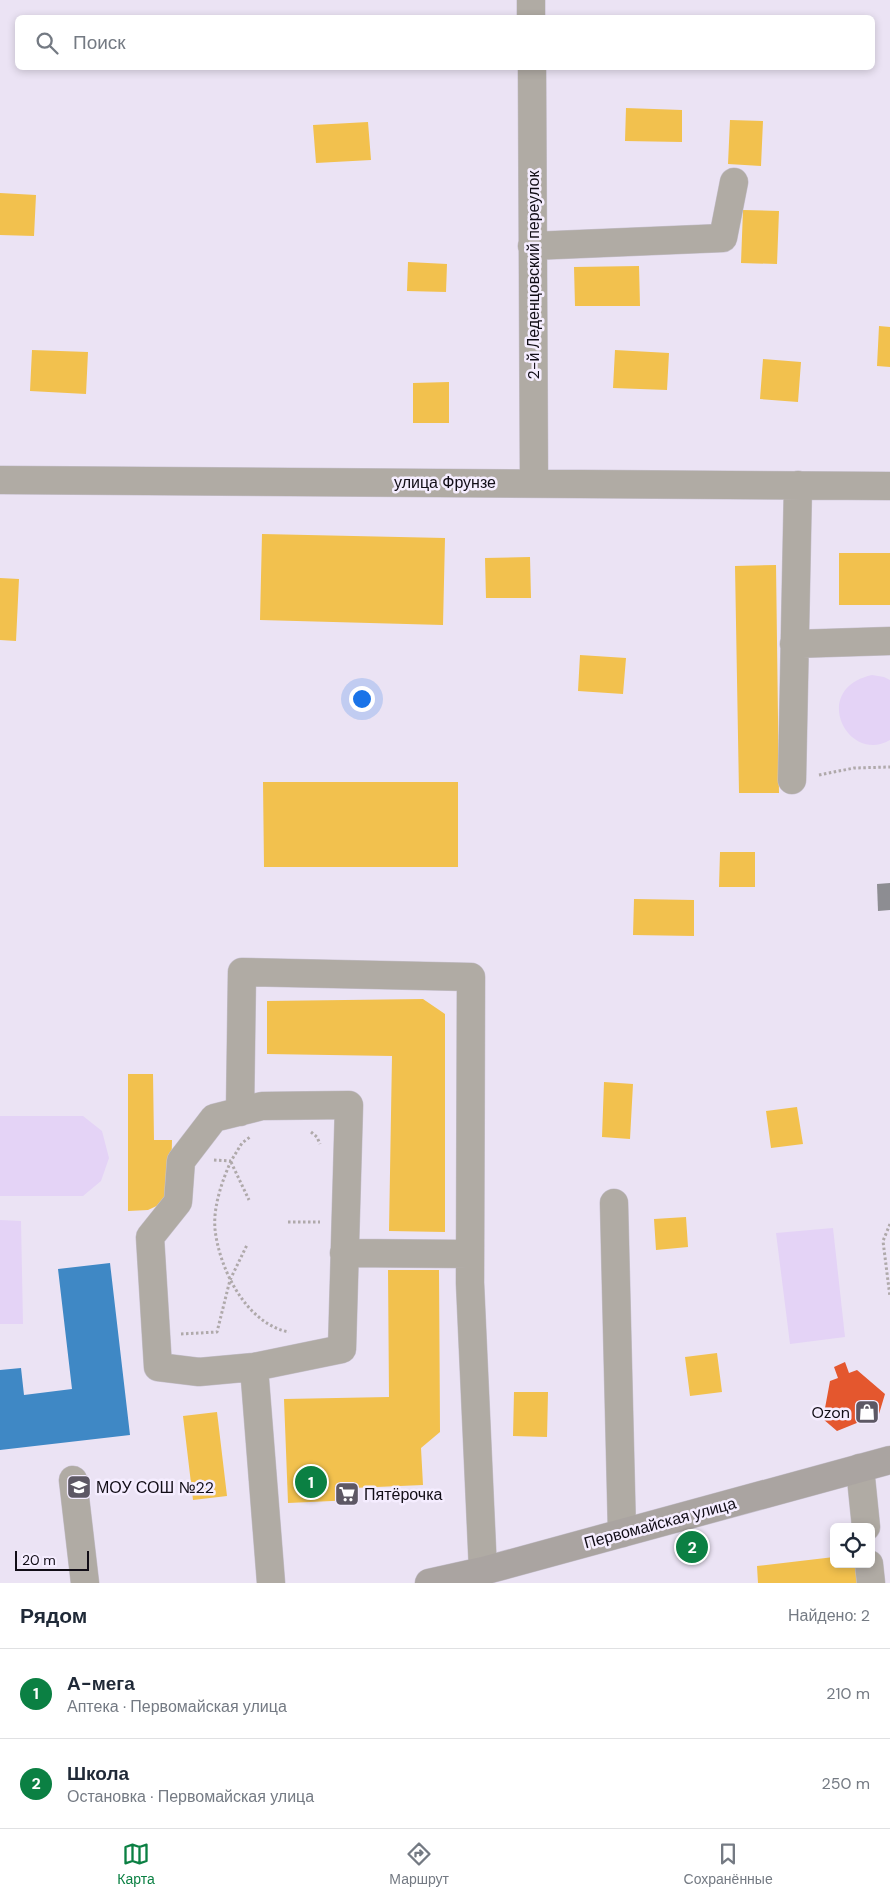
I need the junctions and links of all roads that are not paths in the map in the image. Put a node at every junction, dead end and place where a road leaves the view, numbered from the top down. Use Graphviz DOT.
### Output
graph roads {
  1 [pos="531,0"];
  2 [pos="531,15"];
  3 [pos="532,70"];
  4 [pos="734,182"];
  5 [pos="532,246"];
  6 [pos="0,480"];
  7 [pos="534,482"];
  8 [pos="798,485"];
  9 [pos="890,486"];
  10 [pos="890,642"];
  11 [pos="794,644"];
  12 [pos="792,780"];
  13 [pos="248,1122"];
  14 [pos="614,1203"];
  15 [pos="344,1253"];
  16 [pos="470,1254"];
  17 [pos="254,1367"];
  18 [pos="890,1460"];
  19 [pos="860,1468"];
  20 [pos="73,1480"];
  21 [pos="866,1523"];
  22 [pos="622,1534"];
  23 [pos="869,1568"];
  24 [pos="483,1570"];
  25 [pos="85,1583"];
  26 [pos="271,1583"];
  27 [pos="429,1583"];
  28 [pos="871,1583"];
  1 -- 2 [label="street"];
  3 -- 5 [label="street, 2-й Леденцовский переулок"];
  4 -- 5 [label="street"];
  5 -- 7 [label="street, 2-й Леденцовский переулок"];
  6 -- 7 [label="street, улица Фрунзе"];
  7 -- 8 [label="street, улица Фрунзе"];
  8 -- 9 [label="street, улица Фрунзе"];
  8 -- 11 [label="street"];
  10 -- 11 [label="street"];
  11 -- 12 [label="street"];
  13 -- 15 [label="street"];
  13 -- 16 [label="street"];
  13 -- 17 [label="street"];
  14 -- 22 [label="street"];
  15 -- 16 [label="street"];
  15 -- 17 [label="street"];
  16 -- 24 [label="street"];
  17 -- 26 [label="street"];
  18 -- 19 [label="main road, Первомайская улица"];
  19 -- 21 [label="street"];
  19 -- 22 [label="main road, Первомайская улица"];
  20 -- 25 [label="street"];
  22 -- 24 [label="main road, Первомайская улица"];
  23 -- 28 [label="street"];
  24 -- 27 [label="main road, Первомайская улица"];
}
